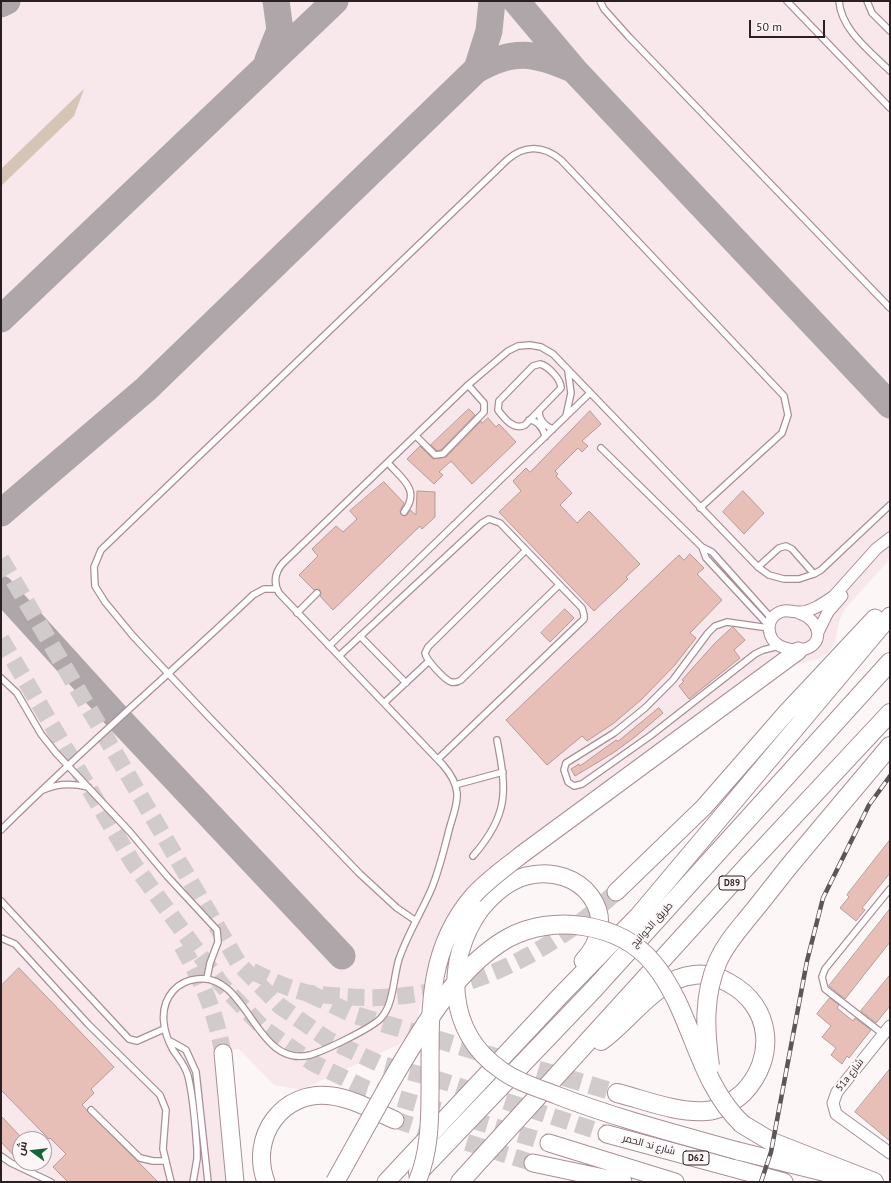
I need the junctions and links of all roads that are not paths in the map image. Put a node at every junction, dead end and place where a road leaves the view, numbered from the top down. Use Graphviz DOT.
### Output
graph roads {
  1 [pos="600,1"];
  2 [pos="839,1"];
  3 [pos="867,1"];
  4 [pos="790,2"];
  5 [pos="890,31"];
  6 [pos="890,71"];
  7 [pos="890,108"];
  8 [pos="890,308"];
  9 [pos="567,369"];
  10 [pos="468,385"];
  11 [pos="590,393"];
  12 [pos="539,411"];
  13 [pos="566,417"];
  14 [pos="529,420"];
  15 [pos="553,430"];
  16 [pos="416,436"];
  17 [pos="545,437"];
  18 [pos="601,448"];
  19 [pos="388,463"];
  20 [pos="890,505"];
  21 [pos="700,508"];
  22 [pos="404,512"];
  23 [pos="890,538"];
  24 [pos="890,546"];
  25 [pos="702,548"];
  26 [pos="526,550"];
  27 [pos="758,568"];
  28 [pos="814,574"];
  29 [pos="559,585"];
  30 [pos="277,589"];
  31 [pos="317,593"];
  32 [pos="890,605"];
  33 [pos="297,613"];
  34 [pos="799,613"];
  35 [pos="890,616"];
  36 [pos="770,624"];
  37 [pos="818,632"];
  38 [pos="360,636"];
  39 [pos="329,646"];
  40 [pos="779,646"];
  41 [pos="798,651"];
  42 [pos="339,656"];
  43 [pos="429,662"];
  44 [pos="890,662"];
  45 [pos="169,675"];
  46 [pos="1,678"];
  47 [pos="406,683"];
  48 [pos="384,703"];
  49 [pos="890,713"];
  50 [pos="497,740"];
  51 [pos="890,746"];
  52 [pos="438,759"];
  53 [pos="67,766"];
  54 [pos="503,772"];
  55 [pos="455,785"];
  56 [pos="88,788"];
  57 [pos="38,793"];
  58 [pos="1,830"];
  59 [pos="473,856"];
  60 [pos="890,889"];
  61 [pos="616,892"];
  62 [pos="1,901"];
  63 [pos="416,921"];
  64 [pos="1,938"];
  65 [pos="207,978"];
  66 [pos="560,996"];
  67 [pos="164,1029"];
  68 [pos="887,1030"];
  69 [pos="170,1041"];
  70 [pos="222,1053"];
  71 [pos="576,1055"];
  72 [pos="712,1083"];
  73 [pos="617,1093"];
  74 [pos="91,1110"];
  75 [pos="395,1120"];
  76 [pos="607,1134"];
  77 [pos="549,1143"];
  78 [pos="890,1153"];
  79 [pos="1,1156"];
  80 [pos="165,1161"];
  81 [pos="534,1163"];
  82 [pos="47,1181"];
  83 [pos="170,1182"];
  84 [pos="193,1182"];
  85 [pos="208,1182"];
  86 [pos="235,1182"];
  87 [pos="266,1182"];
  88 [pos="335,1182"];
  89 [pos="386,1182"];
  90 [pos="409,1182"];
  91 [pos="417,1182"];
  92 [pos="460,1182"];
  93 [pos="623,1182"];
  94 [pos="675,1182"];
  95 [pos="784,1182"];
  96 [pos="867,1182"];
  97 [pos="874,1182"];
  1 -- 8 [label="lane"];
  2 -- 6 [label="lane"];
  3 -- 5 [label="lane"];
  4 -- 7 [label="lane"];
  9 -- 10 [label="lane"];
  9 -- 11 [label="lane"];
  9 -- 13 [label="lane"];
  10 -- 16 [label="lane"];
  10 -- 16 [label="lane"];
  11 -- 13 [label="lane"];
  11 -- 21 [label="lane"];
  12 -- 14 [label="lane"];
  12 -- 14 [label="lane"];
  12 -- 15 [label="lane"];
  13 -- 15 [label="lane"];
  14 -- 17 [label="lane"];
  15 -- 17 [label="lane"];
  16 -- 19 [label="lane"];
  17 -- 39 [label="lane"];
  18 -- 25 [label="lane"];
  19 -- 22 [label="lane"];
  19 -- 30 [label="lane"];
  20 -- 28 [label="lane"];
  21 -- 27 [label="lane"];
  21 -- 45 [label="lane"];
  23 -- 34 [label="street"];
  24 -- 37 [label="street"];
  25 -- 36 [label="lane"];
  25 -- 36 [label="lane"];
  26 -- 29 [label="lane"];
  26 -- 38 [label="lane"];
  26 -- 43 [label="lane"];
  27 -- 28 [label="lane"];
  27 -- 28 [label="lane"];
  29 -- 43 [label="lane"];
  29 -- 52 [label="lane"];
  30 -- 33 [label="lane"];
  30 -- 45 [label="lane"];
  31 -- 33 [label="lane"];
  32 -- 61 [label="main road"];
  33 -- 39 [label="lane"];
  34 -- 36 [label="street"];
  34 -- 37 [label="street"];
  35 -- 66 [label="main road"];
  36 -- 40 [label="street"];
  36 -- 40 [label="lane"];
  37 -- 41 [label="street"];
  38 -- 42 [label="lane"];
  38 -- 47 [label="lane"];
  39 -- 42 [label="lane"];
  40 -- 41 [label="street"];
  41 -- 91 [label="main road, bridge"];
  42 -- 48 [label="lane"];
  43 -- 47 [label="lane"];
  44 -- 90 [label="highway, طريق الخوانيج"];
  45 -- 53 [label="lane"];
  45 -- 63 [label="lane"];
  46 -- 53 [label="lane"];
  47 -- 48 [label="lane"];
  48 -- 52 [label="lane"];
  49 -- 71 [label="highway, D89"];
  50 -- 54 [label="lane"];
  51 -- 72 [label="highway, bridge"];
  52 -- 55 [label="lane"];
  53 -- 56 [label="lane"];
  53 -- 57 [label="lane"];
  54 -- 55 [label="lane"];
  54 -- 59 [label="lane"];
  55 -- 63 [label="lane"];
  56 -- 57 [label="lane"];
  56 -- 65 [label="lane"];
  57 -- 58 [label="lane"];
  60 -- 68 [label="lane"];
  62 -- 67 [label="lane"];
  63 -- 65 [label="lane"];
  64 -- 80 [label="lane"];
  65 -- 67 [label="lane"];
  66 -- 89 [label="main road"];
  66 -- 96 [label="main road, bridge"];
  67 -- 69 [label="lane"];
  68 -- 78 [label="street, 51a شارع"];
  69 -- 84 [label="lane"];
  69 -- 85 [label="lane"];
  70 -- 86 [label="main road"];
  71 -- 73 [label="highway"];
  71 -- 92 [label="highway, D89"];
  72 -- 88 [label="highway, bridge"];
  72 -- 97 [label="highway, bridge"];
  74 -- 80 [label="lane"];
  75 -- 87 [label="main road"];
  76 -- 95 [label="main road, شارع ند الحمر / D62"];
  77 -- 94 [label="main road"];
  79 -- 82 [label="lane"];
  80 -- 83 [label="lane"];
  81 -- 93 [label="main road"];
}
